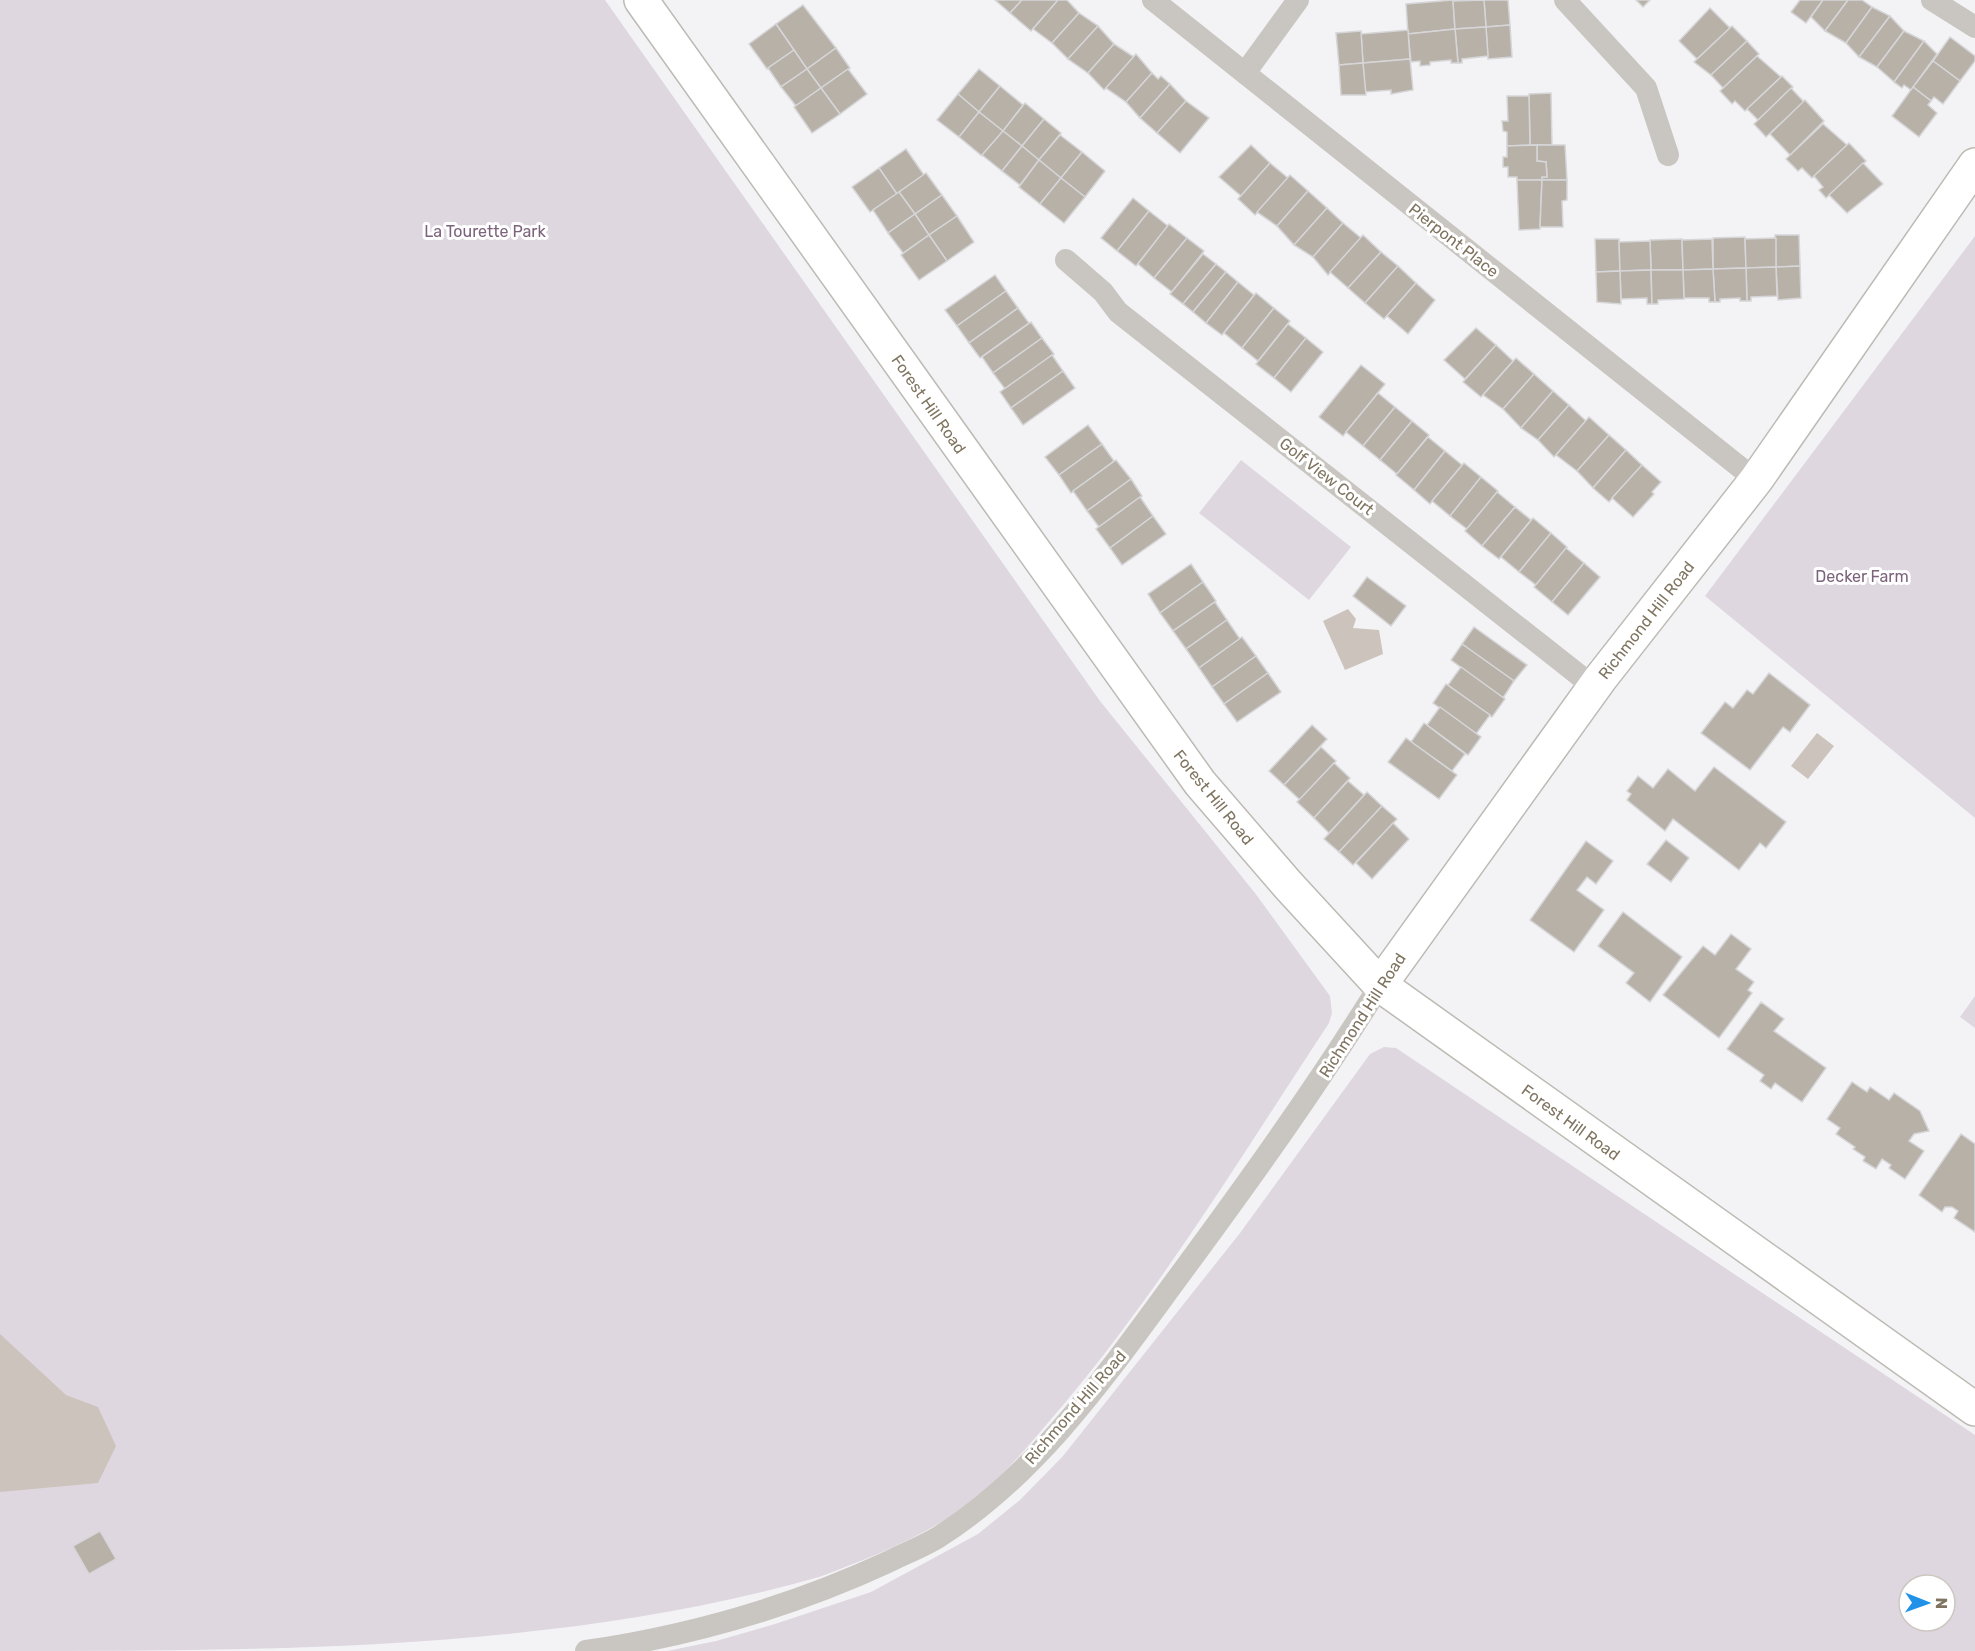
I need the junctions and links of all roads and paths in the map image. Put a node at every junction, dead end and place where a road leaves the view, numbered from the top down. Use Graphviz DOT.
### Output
graph roads {
  1 [pos="641,0"];
  2 [pos="1153,0"];
  3 [pos="1298,0"];
  4 [pos="1565,0"];
  5 [pos="1932,0"];
  6 [pos="1975,27"];
  7 [pos="1245,73"];
  8 [pos="1668,155"];
  9 [pos="1975,165"];
  10 [pos="1066,260"];
  11 [pos="1756,480"];
  12 [pos="1594,687"];
  13 [pos="1380,985"];
  14 [pos="1975,1409"];
  15 [pos="586,1651"];
  1 -- 13 [label="street, Forest Hill Road"];
  2 -- 7 [label="street, Pierpont Place"];
  3 -- 7 [label="street"];
  4 -- 8 [label="street"];
  5 -- 6 [label="street"];
  7 -- 11 [label="street, Pierpont Place"];
  9 -- 11 [label="street, Richmond Hill Road"];
  10 -- 12 [label="street, Golf View Court"];
  11 -- 12 [label="street, Richmond Hill Road"];
  12 -- 13 [label="street, Richmond Hill Road"];
  13 -- 14 [label="street, Forest Hill Road"];
  13 -- 15 [label="street, Richmond Hill Road"];
}
